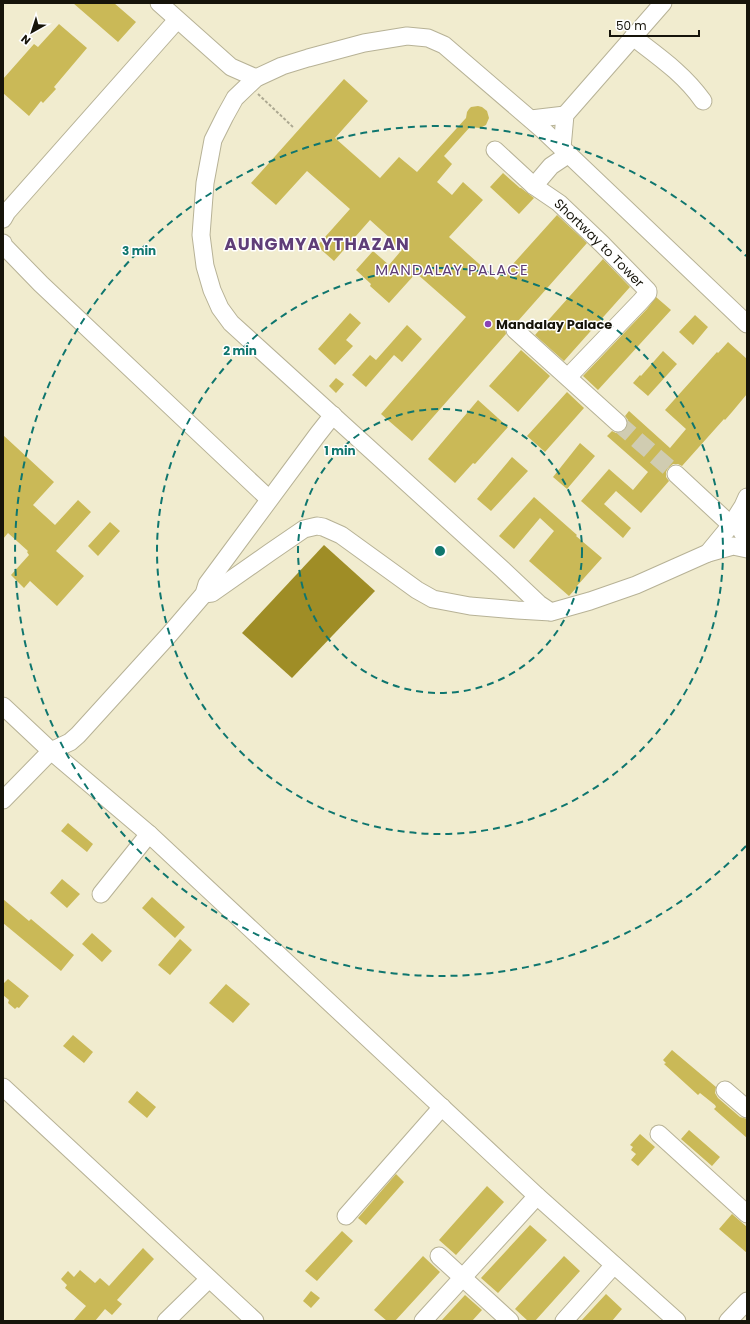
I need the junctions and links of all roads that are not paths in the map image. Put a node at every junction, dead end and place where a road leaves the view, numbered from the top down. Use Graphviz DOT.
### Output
graph roads {
  1 [pos="159,3"];
  2 [pos="663,3"];
  3 [pos="177,20"];
  4 [pos="633,37"];
  5 [pos="231,67"];
  6 [pos="252,82"];
  7 [pos="235,98"];
  8 [pos="703,101"];
  9 [pos="565,115"];
  10 [pos="531,119"];
  11 [pos="495,150"];
  12 [pos="566,151"];
  13 [pos="534,186"];
  14 [pos="3,219"];
  15 [pos="3,243"];
  16 [pos="747,324"];
  17 [pos="515,330"];
  18 [pos="568,377"];
  19 [pos="333,415"];
  20 [pos="618,423"];
  21 [pos="676,474"];
  22 [pos="269,499"];
  23 [pos="739,511"];
  24 [pos="747,540"];
  25 [pos="747,549"];
  26 [pos="708,553"];
  27 [pos="204,594"];
  28 [pos="551,612"];
  29 [pos="3,706"];
  30 [pos="51,751"];
  31 [pos="3,800"];
  32 [pos="149,834"];
  33 [pos="101,894"];
  34 [pos="3,1087"];
  35 [pos="725,1090"];
  36 [pos="442,1107"];
  37 [pos="747,1109"];
  38 [pos="659,1134"];
  39 [pos="537,1196"];
  40 [pos="747,1214"];
  41 [pos="346,1216"];
  42 [pos="439,1256"];
  43 [pos="614,1265"];
  44 [pos="463,1277"];
  45 [pos="209,1278"];
  46 [pos="747,1301"];
  47 [pos="166,1321"];
  48 [pos="255,1321"];
  49 [pos="423,1321"];
  50 [pos="510,1321"];
  51 [pos="564,1321"];
  52 [pos="676,1321"];
  53 [pos="728,1321"];
  1 -- 3 [label="street"];
  2 -- 4 [label="street"];
  3 -- 5 [label="street"];
  3 -- 14 [label="street"];
  4 -- 8 [label="street"];
  4 -- 9 [label="street"];
  5 -- 6 [label="street"];
  5 -- 7 [label="street"];
  6 -- 7 [label="street"];
  6 -- 10 [label="street"];
  7 -- 19 [label="street"];
  9 -- 10 [label="street"];
  9 -- 12 [label="street"];
  10 -- 12 [label="street"];
  11 -- 13 [label="street, Shortway to Tower"];
  12 -- 13 [label="street"];
  12 -- 16 [label="street"];
  13 -- 18 [label="street, Shortway to Tower"];
  15 -- 22 [label="street"];
  17 -- 18 [label="street"];
  18 -- 20 [label="street"];
  19 -- 22 [label="street"];
  19 -- 28 [label="street"];
  21 -- 23 [label="street"];
  22 -- 27 [label="street"];
  23 -- 24 [label="street"];
  23 -- 26 [label="street"];
  25 -- 26 [label="street"];
  26 -- 28 [label="street"];
  27 -- 28 [label="street"];
  27 -- 30 [label="street"];
  29 -- 30 [label="street"];
  30 -- 31 [label="street"];
  30 -- 32 [label="street"];
  32 -- 33 [label="street"];
  32 -- 36 [label="street"];
  34 -- 45 [label="street"];
  35 -- 37 [label="street"];
  36 -- 39 [label="street"];
  36 -- 41 [label="street"];
  38 -- 40 [label="street"];
  39 -- 43 [label="street"];
  39 -- 44 [label="street"];
  42 -- 44 [label="street"];
  43 -- 51 [label="street"];
  43 -- 52 [label="street"];
  44 -- 49 [label="street"];
  44 -- 50 [label="street"];
  45 -- 47 [label="street"];
  45 -- 48 [label="street"];
  46 -- 53 [label="street"];
}
